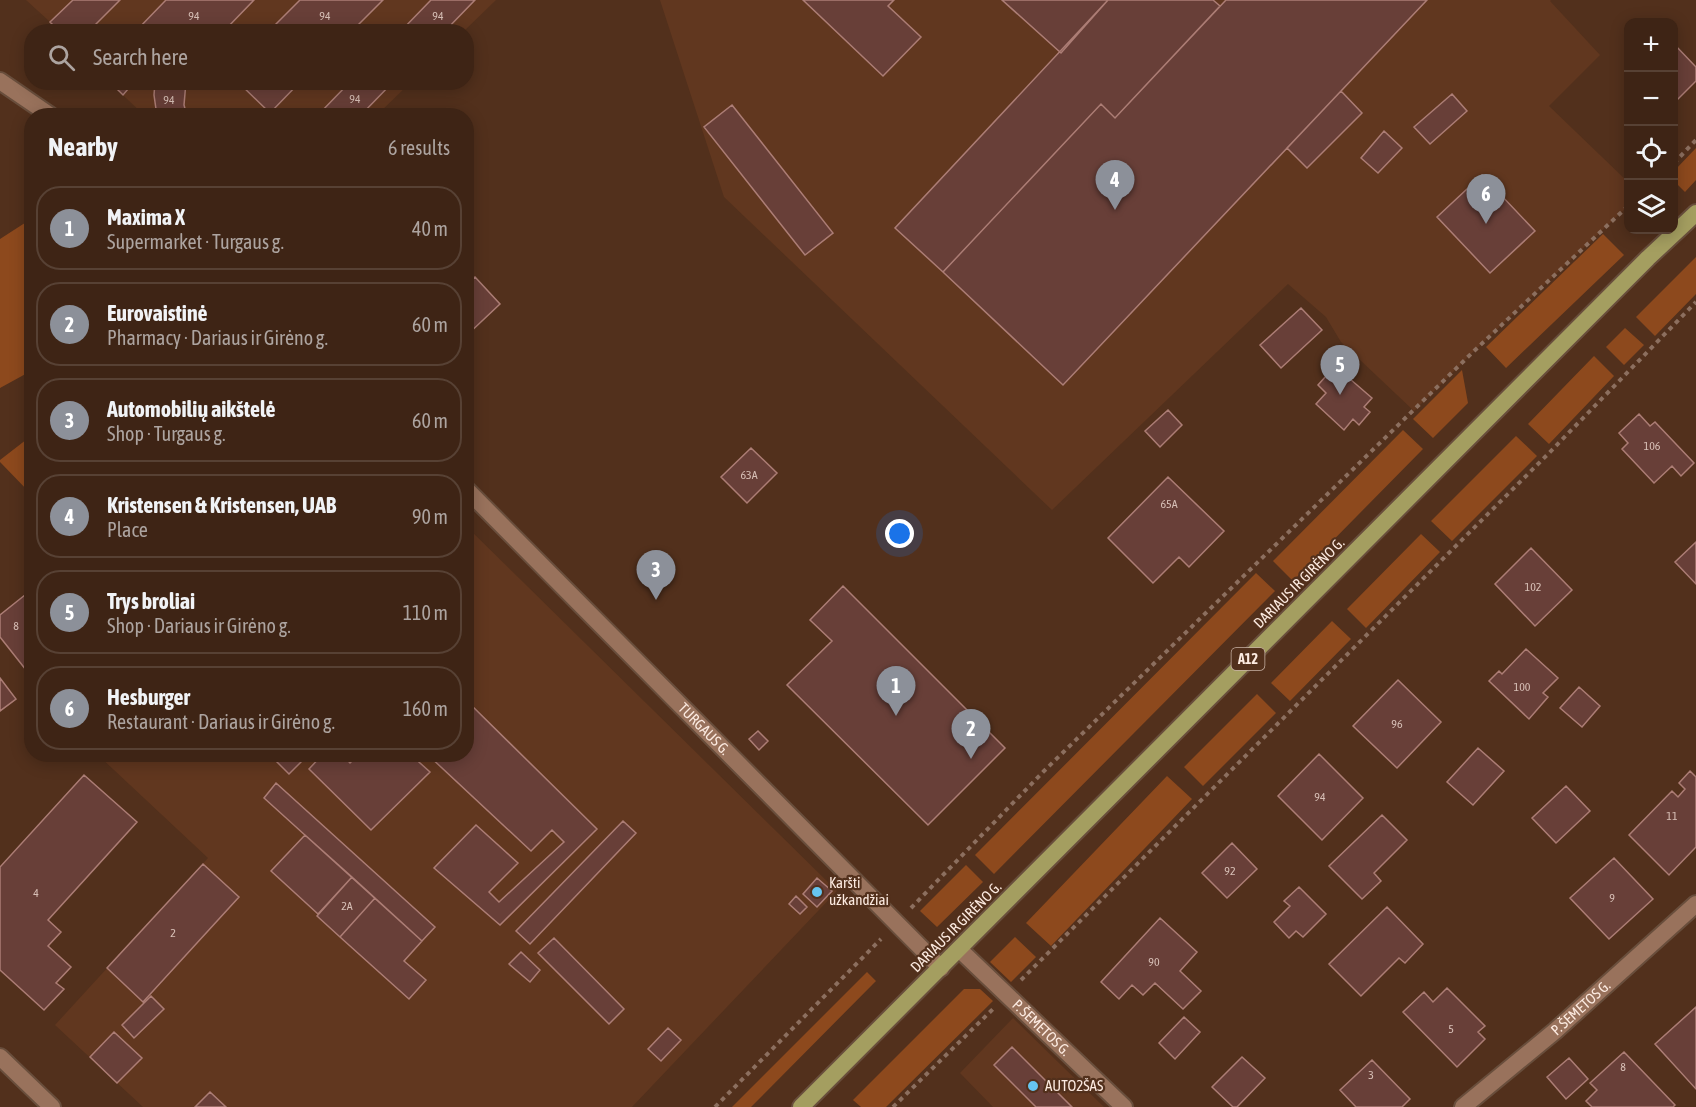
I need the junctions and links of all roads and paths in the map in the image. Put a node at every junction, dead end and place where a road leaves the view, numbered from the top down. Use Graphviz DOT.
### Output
graph roads {
  1 [pos="0,81"];
  2 [pos="39,108"];
  3 [pos="1696,140"];
  4 [pos="1678,159"];
  5 [pos="1624,211"];
  6 [pos="1696,213"];
  7 [pos="1696,302"];
  8 [pos="474,497"];
  9 [pos="1696,904"];
  10 [pos="896,923"];
  11 [pos="958,949"];
  12 [pos="941,968"];
  13 [pos="1007,995"];
  14 [pos="0,1057"];
  15 [pos="52,1107"];
  16 [pos="715,1107"];
  17 [pos="801,1107"];
  18 [pos="892,1107"];
  19 [pos="1124,1107"];
  20 [pos="1463,1107"];
  1 -- 2 [label="street"];
  3 -- 4 [label="path"];
  5 -- 10 [label="path"];
  6 -- 11 [label="highway, DARIAUS IR GIRĖNO G. / A12"];
  7 -- 13 [label="path"];
  8 -- 10 [label="street, TURGAUS G."];
  9 -- 20 [label="street, P. ŠEMETOS G."];
  10 -- 12 [label="street, TURGAUS G."];
  10 -- 16 [label="path"];
  11 -- 12 [label="highway, DARIAUS IR GIRĖNO G. / A12"];
  11 -- 13 [label="street, P. ŠEMETOS G."];
  12 -- 17 [label="highway, DARIAUS IR GIRĖNO G. / A12"];
  13 -- 18 [label="path"];
  13 -- 19 [label="street, P. ŠEMETOS G."];
  14 -- 15 [label="street"];
}
